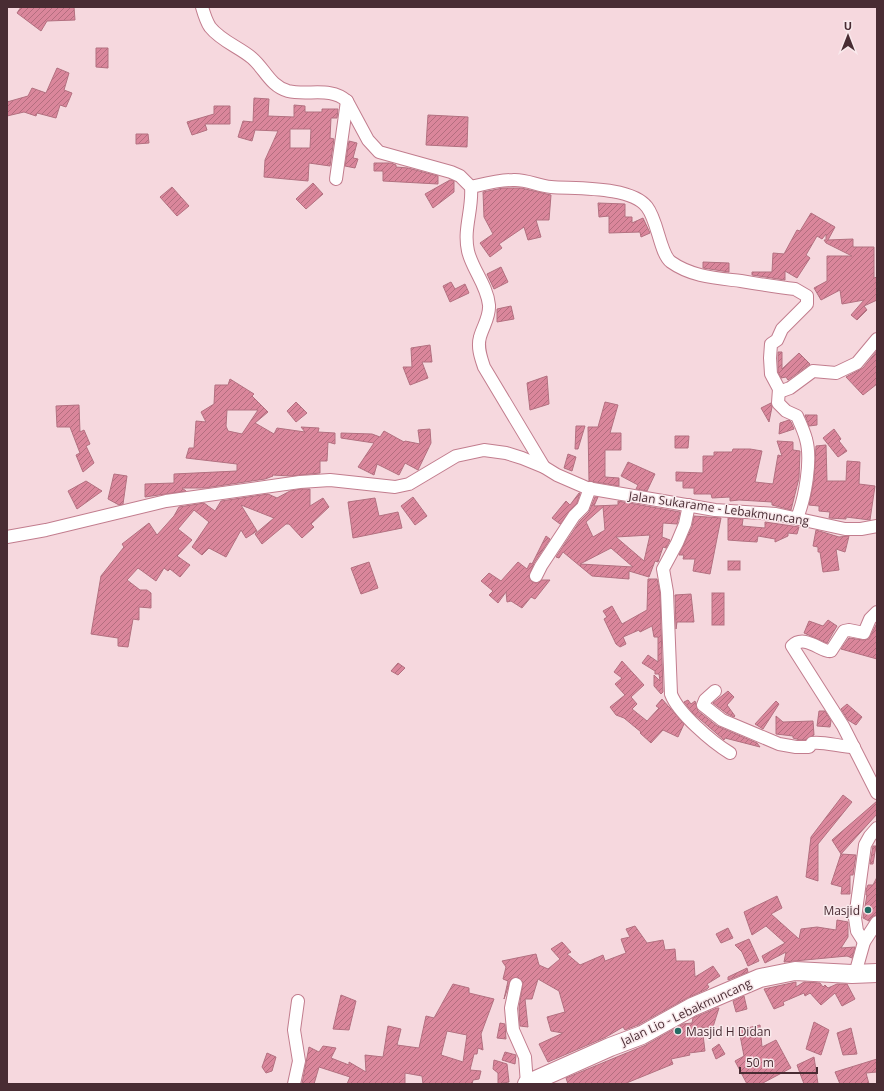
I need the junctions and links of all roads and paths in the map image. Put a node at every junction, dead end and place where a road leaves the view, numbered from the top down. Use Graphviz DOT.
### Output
graph roads {
  1 [pos="202,7"];
  2 [pos="347,101"];
  3 [pos="336,179"];
  4 [pos="471,187"];
  5 [pos="877,339"];
  6 [pos="779,392"];
  7 [pos="544,466"];
  8 [pos="590,488"];
  9 [pos="689,505"];
  10 [pos="797,518"];
  11 [pos="877,526"];
  12 [pos="7,537"];
  13 [pos="536,576"];
  14 [pos="877,612"];
  15 [pos="715,691"];
  16 [pos="703,705"];
  17 [pos="689,717"];
  18 [pos="854,748"];
  19 [pos="730,753"];
  20 [pos="877,794"];
  21 [pos="877,828"];
  22 [pos="877,922"];
  23 [pos="864,942"];
  24 [pos="877,973"];
  25 [pos="855,974"];
  26 [pos="516,984"];
  27 [pos="298,1001"];
  28 [pos="294,1084"];
  29 [pos="527,1084"];
  1 -- 2 [label="street"];
  2 -- 3 [label="street"];
  2 -- 4 [label="street"];
  4 -- 6 [label="street"];
  4 -- 7 [label="street"];
  5 -- 6 [label="street"];
  6 -- 10 [label="street"];
  7 -- 8 [label="street, Jalan Sukarame - Lebakmuncang"];
  7 -- 12 [label="street, Jalan Sukarame - Lebakmuncang"];
  8 -- 9 [label="street, Jalan Sukarame - Lebakmuncang"];
  8 -- 13 [label="street"];
  9 -- 10 [label="street, Jalan Sukarame - Lebakmuncang"];
  9 -- 17 [label="street"];
  10 -- 11 [label="street, Jalan Sukarame - Lebakmuncang"];
  14 -- 18 [label="street"];
  15 -- 16 [label="street"];
  16 -- 17 [label="street"];
  16 -- 18 [label="street"];
  17 -- 19 [label="street"];
  18 -- 20 [label="street"];
  21 -- 23 [label="street"];
  22 -- 23 [label="street"];
  23 -- 25 [label="street"];
  24 -- 25 [label="street, Jalan Lio - Lebakmuncang"];
  25 -- 29 [label="street, Jalan Lio - Lebakmuncang"];
  26 -- 29 [label="street"];
  27 -- 28 [label="street"];
}
